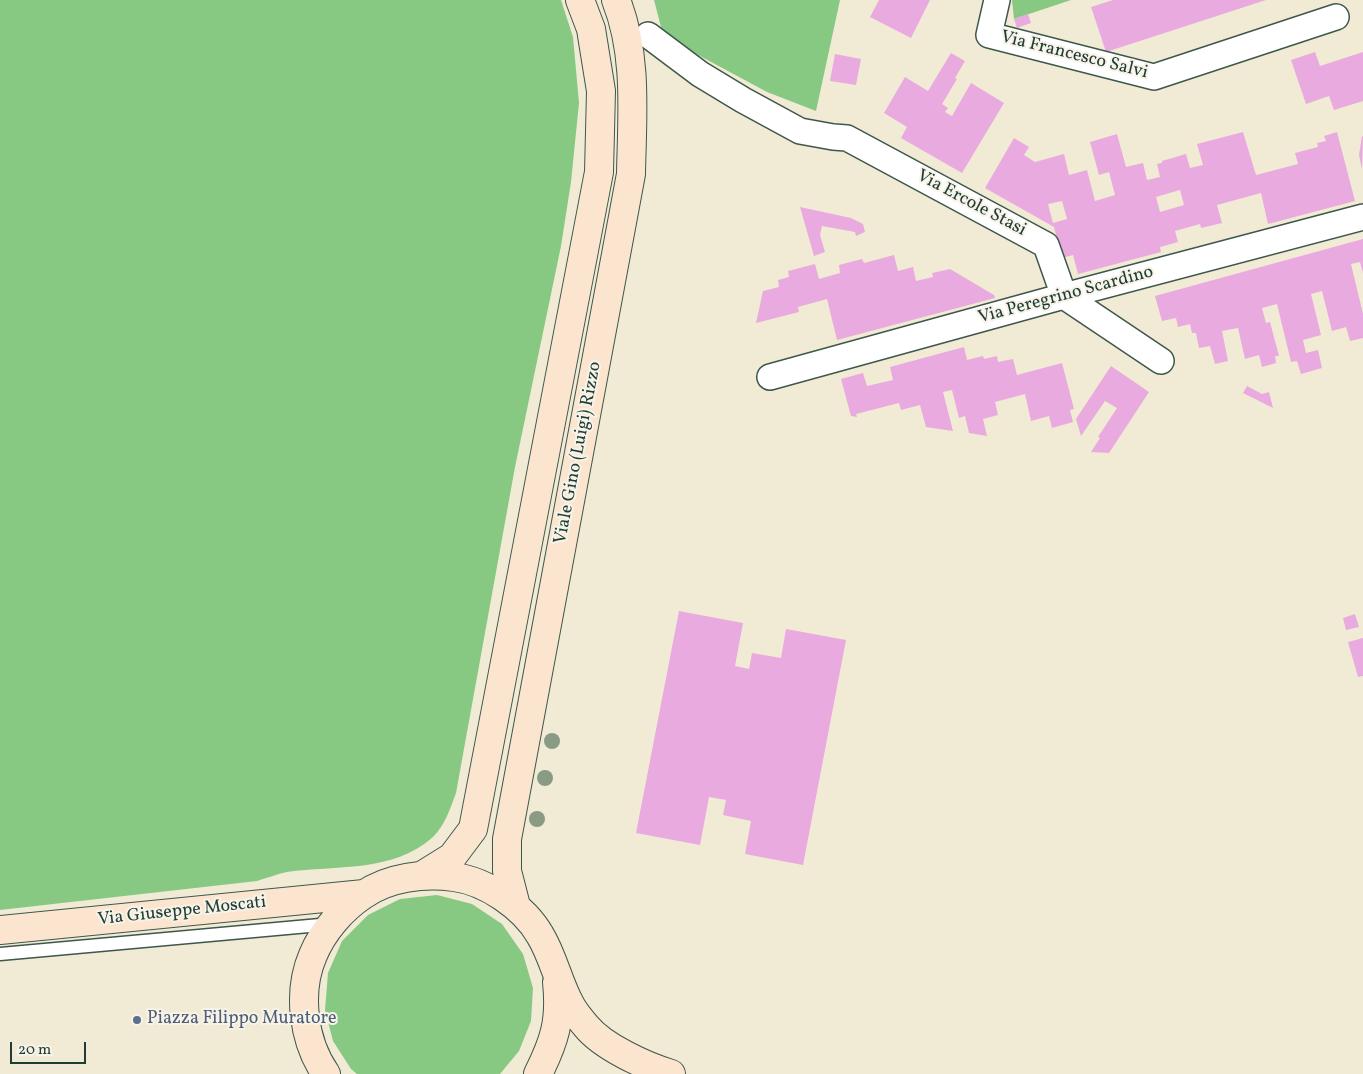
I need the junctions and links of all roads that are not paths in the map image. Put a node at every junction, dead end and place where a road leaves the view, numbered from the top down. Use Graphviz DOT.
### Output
graph roads {
  1 [pos="580,0"];
  2 [pos="616,0"];
  3 [pos="997,0"];
  4 [pos="1336,17"];
  5 [pos="648,35"];
  6 [pos="1363,217"];
  7 [pos="1064,296"];
  8 [pos="1161,361"];
  9 [pos="770,377"];
  10 [pos="423,875"];
  11 [pos="364,894"];
  12 [pos="516,906"];
  13 [pos="331,924"];
  14 [pos="0,930"];
  15 [pos="0,954"];
  16 [pos="555,968"];
  17 [pos="326,1074"];
  18 [pos="538,1074"];
  19 [pos="670,1074"];
  1 -- 10 [label="street, Viale Gino (Luigi) Rizzo"];
  2 -- 12 [label="street, Viale Gino (Luigi) Rizzo"];
  3 -- 4 [label="street, Via Francesco Salvi"];
  5 -- 7 [label="street, Via Ercole Stasi"];
  6 -- 7 [label="street, Via Peregrino Scardino"];
  7 -- 8 [label="street"];
  7 -- 9 [label="street, Via Peregrino Scardino"];
  10 -- 11 [label="street, Via Giuseppe Moscati"];
  10 -- 12 [label="street, Via Giuseppe Moscati"];
  11 -- 13 [label="street, Via Giuseppe Moscati"];
  11 -- 14 [label="street, Via Giuseppe Moscati"];
  12 -- 16 [label="street, Via Giuseppe Moscati"];
  13 -- 15 [label="lane"];
  13 -- 17 [label="street, Via Giuseppe Moscati"];
  16 -- 18 [label="street, Via Giuseppe Moscati"];
  16 -- 19 [label="street, Via Giuseppe Moscati"];
}
